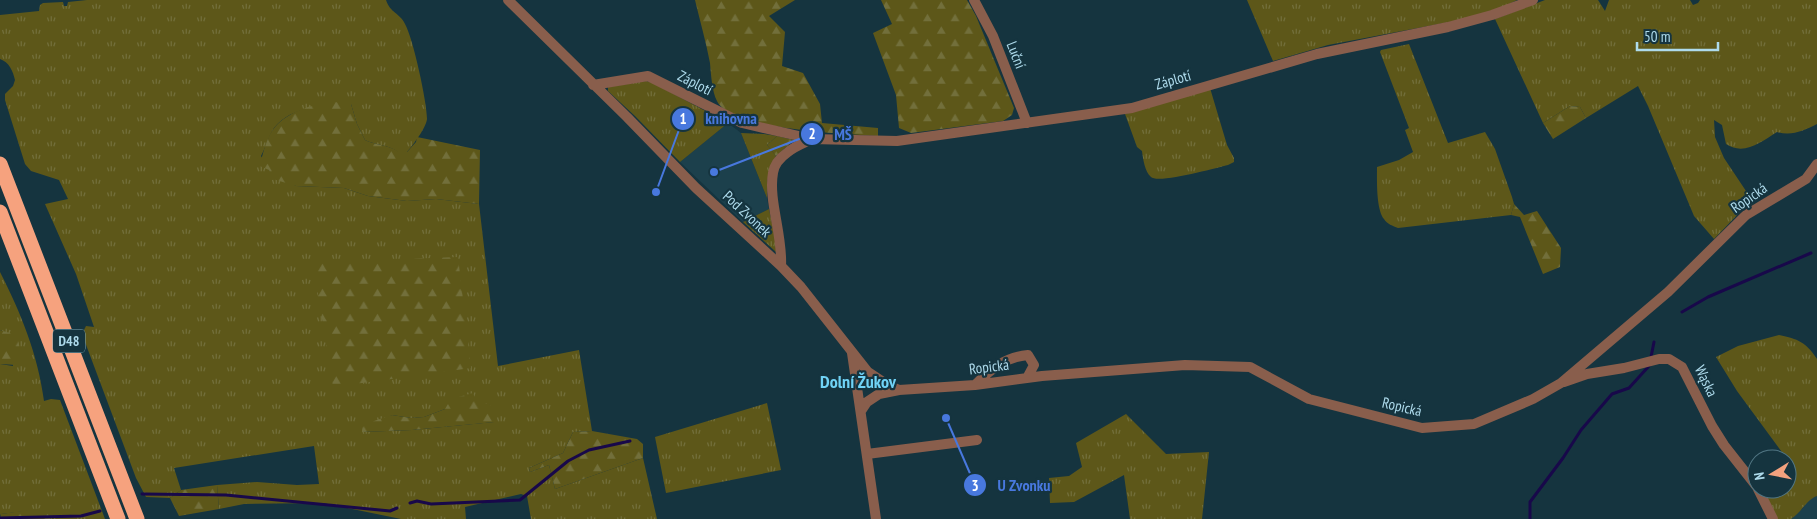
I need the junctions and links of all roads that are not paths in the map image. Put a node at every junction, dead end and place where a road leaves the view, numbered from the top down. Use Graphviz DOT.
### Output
graph roads {
  1 [pos="508,0"];
  2 [pos="974,0"];
  3 [pos="1534,0"];
  4 [pos="593,85"];
  5 [pos="1027,123"];
  6 [pos="812,139"];
  7 [pos="0,164"];
  8 [pos="1817,164"];
  9 [pos="0,212"];
  10 [pos="781,266"];
  11 [pos="852,352"];
  12 [pos="1027,378"];
  13 [pos="1561,383"];
  14 [pos="974,384"];
  15 [pos="899,390"];
  16 [pos="861,411"];
  17 [pos="977,440"];
  18 [pos="867,454"];
  19 [pos="1747,474"];
  20 [pos="1763,499"];
  21 [pos="118,519"];
  22 [pos="137,519"];
  23 [pos="876,519"];
  24 [pos="1773,519"];
  1 -- 4 [label="street, Pod Zvonek"];
  2 -- 5 [label="street, Luční"];
  3 -- 5 [label="street, Záplotí"];
  4 -- 6 [label="street, Záplotí"];
  4 -- 10 [label="street, Pod Zvonek"];
  5 -- 6 [label="street, Záplotí"];
  6 -- 10 [label="street, Záplotí"];
  7 -- 22 [label="highway, D48"];
  8 -- 13 [label="street, Ropická"];
  9 -- 21 [label="highway, D48"];
  10 -- 11 [label="street, Pod Zvonek"];
  11 -- 15 [label="street, Pod Zvonek"];
  11 -- 16 [label="street, Pod Zvonek"];
  12 -- 13 [label="street, Ropická"];
  12 -- 14 [label="street, Ropická"];
  12 -- 14 [label="street"];
  13 -- 19 [label="street, Wąska"];
  14 -- 15 [label="street, Ropická"];
  15 -- 16 [label="street"];
  16 -- 18 [label="street, Pod Zvonek"];
  17 -- 18 [label="street"];
  18 -- 23 [label="street, Pod Zvonek"];
  20 -- 24 [label="street, Wąska"];
}
